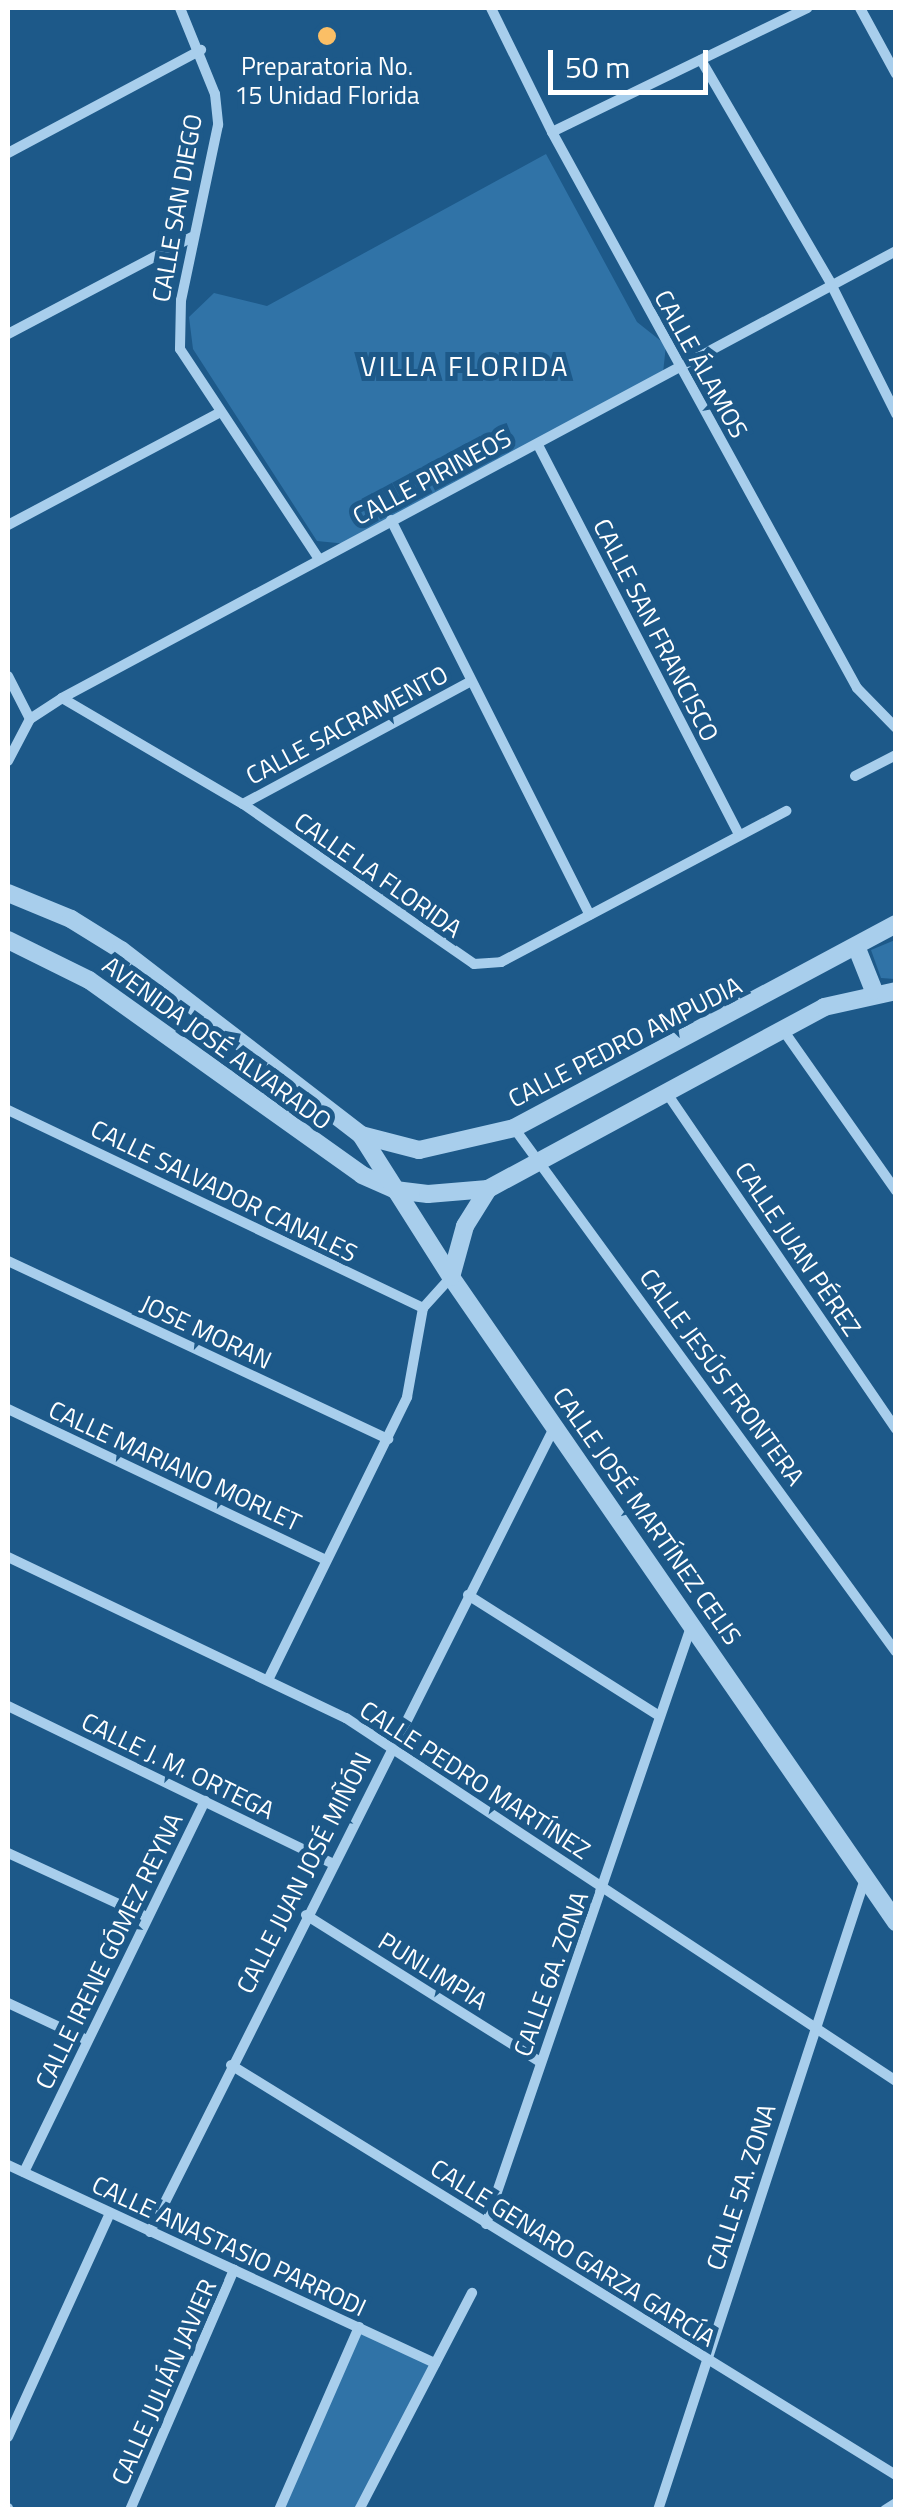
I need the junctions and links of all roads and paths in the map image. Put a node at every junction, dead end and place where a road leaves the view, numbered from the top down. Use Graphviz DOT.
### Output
graph roads {
  1 [pos="180,8"];
  2 [pos="491,8"];
  3 [pos="807,8"];
  4 [pos="860,8"];
  5 [pos="201,50"];
  6 [pos="701,60"];
  7 [pos="896,74"];
  8 [pos="552,132"];
  9 [pos="8,153"];
  10 [pos="192,237"];
  11 [pos="896,251"];
  12 [pos="830,282"];
  13 [pos="8,334"];
  14 [pos="678,365"];
  15 [pos="219,414"];
  16 [pos="896,414"];
  17 [pos="538,444"];
  18 [pos="391,520"];
  19 [pos="8,525"];
  20 [pos="320,560"];
  21 [pos="8,676"];
  22 [pos="470,682"];
  23 [pos="62,698"];
  24 [pos="30,719"];
  25 [pos="896,728"];
  26 [pos="896,755"];
  27 [pos="8,761"];
  28 [pos="855,776"];
  29 [pos="243,804"];
  30 [pos="786,810"];
  31 [pos="739,834"];
  32 [pos="8,893"];
  33 [pos="590,915"];
  34 [pos="896,924"];
  35 [pos="8,940"];
  36 [pos="856,946"];
  37 [pos="874,991"];
  38 [pos="896,991"];
  39 [pos="783,1030"];
  40 [pos="666,1092"];
  41 [pos="8,1110"];
  42 [pos="514,1128"];
  43 [pos="361,1135"];
  44 [pos="540,1164"];
  45 [pos="488,1189"];
  46 [pos="394,1190"];
  47 [pos="896,1192"];
  48 [pos="8,1261"];
  49 [pos="451,1277"];
  50 [pos="422,1308"];
  51 [pos="8,1409"];
  52 [pos="554,1428"];
  53 [pos="896,1429"];
  54 [pos="388,1439"];
  55 [pos="8,1557"];
  56 [pos="326,1560"];
  57 [pos="468,1594"];
  58 [pos="692,1624"];
  59 [pos="896,1652"];
  60 [pos="269,1678"];
  61 [pos="8,1706"];
  62 [pos="658,1714"];
  63 [pos="390,1746"];
  64 [pos="205,1801"];
  65 [pos="8,1853"];
  66 [pos="331,1863"];
  67 [pos="866,1878"];
  68 [pos="603,1888"];
  69 [pos="306,1915"];
  70 [pos="148,1917"];
  71 [pos="896,1922"];
  72 [pos="8,2003"];
  73 [pos="814,2029"];
  74 [pos="88,2040"];
  75 [pos="540,2062"];
  76 [pos="231,2065"];
  77 [pos="896,2081"];
  78 [pos="8,2164"];
  79 [pos="24,2172"];
  80 [pos="110,2214"];
  81 [pos="486,2224"];
  82 [pos="150,2232"];
  83 [pos="234,2270"];
  84 [pos="472,2293"];
  85 [pos="359,2328"];
  86 [pos="706,2358"];
  87 [pos="435,2363"];
  88 [pos="8,2437"];
  89 [pos="896,2475"];
  90 [pos="896,2503"];
  91 [pos="130,2510"];
  92 [pos="278,2510"];
  93 [pos="358,2510"];
  94 [pos="658,2510"];
  95 [pos="885,2510"];
  1 -- 5 [label="street, CALLE SAN DIEGO"];
  2 -- 8 [label="street, CALLE ÁLAMOS"];
  3 -- 6 [label="street"];
  4 -- 7 [label="street"];
  5 -- 9 [label="street"];
  5 -- 10 [label="street, CALLE SAN DIEGO"];
  6 -- 8 [label="street"];
  6 -- 12 [label="street"];
  8 -- 14 [label="street, CALLE ÁLAMOS"];
  10 -- 13 [label="street"];
  10 -- 15 [label="street, CALLE SAN DIEGO"];
  11 -- 12 [label="street, CALLE PIRINEOS"];
  12 -- 14 [label="street, CALLE PIRINEOS"];
  12 -- 16 [label="street"];
  14 -- 17 [label="street, CALLE PIRINEOS"];
  14 -- 25 [label="street, CALLE ÁLAMOS"];
  15 -- 19 [label="street"];
  15 -- 20 [label="street, CALLE SAN DIEGO"];
  17 -- 18 [label="street, CALLE PIRINEOS"];
  17 -- 31 [label="street, CALLE SAN FRANCISCO"];
  18 -- 20 [label="street, CALLE PIRINEOS"];
  18 -- 22 [label="street"];
  20 -- 23 [label="street, CALLE PIRINEOS"];
  21 -- 24 [label="street"];
  22 -- 29 [label="street, CALLE SACRAMENTO"];
  22 -- 33 [label="street"];
  23 -- 24 [label="street, CALLE PIRINEOS"];
  23 -- 29 [label="street, CALLE LA FLORIDA"];
  24 -- 27 [label="street, CALLE PIRINEOS"];
  26 -- 28 [label="street"];
  29 -- 33 [label="street, CALLE LA FLORIDA"];
  30 -- 31 [label="street, CALLE LA FLORIDA"];
  31 -- 33 [label="street, CALLE LA FLORIDA"];
  32 -- 43 [label="street, AVENIDA JOSÉ ALVARADO"];
  34 -- 36 [label="street, CALLE PEDRO AMPUDIA"];
  35 -- 46 [label="street, AVENIDA JOSÉ ALVARADO"];
  36 -- 37 [label="street"];
  36 -- 42 [label="street, CALLE PEDRO AMPUDIA"];
  37 -- 38 [label="street"];
  37 -- 39 [label="street"];
  39 -- 40 [label="street"];
  39 -- 47 [label="street"];
  40 -- 44 [label="street"];
  40 -- 53 [label="street, CALLE JUAN PÉREZ"];
  41 -- 50 [label="street, CALLE SALVADOR CANALES"];
  42 -- 43 [label="street, CALLE PEDRO AMPUDIA"];
  42 -- 44 [label="street, CALLE JESÚS FRONTERA"];
  43 -- 46 [label="street, CALLE JOSÉ MARTÍNEZ CELIS"];
  44 -- 45 [label="street"];
  44 -- 59 [label="street, CALLE JESÚS FRONTERA"];
  45 -- 46 [label="street"];
  45 -- 49 [label="street"];
  46 -- 49 [label="street, CALLE JOSÉ MARTÍNEZ CELIS"];
  48 -- 54 [label="street, JOSE MORAN"];
  49 -- 50 [label="street"];
  49 -- 52 [label="street, CALLE JOSÉ MARTÍNEZ CELIS"];
  50 -- 54 [label="street"];
  51 -- 56 [label="street, CALLE MARIANO MORLET"];
  52 -- 57 [label="street, CALLE JUAN JOSÉ MIÑÓN"];
  52 -- 58 [label="street, CALLE JOSÉ MARTÍNEZ CELIS"];
  54 -- 56 [label="street"];
  55 -- 60 [label="street, CALLE PEDRO MARTÍNEZ"];
  56 -- 60 [label="street"];
  57 -- 62 [label="street"];
  57 -- 63 [label="street, CALLE JUAN JOSÉ MIÑÓN"];
  58 -- 62 [label="street, CALLE 6A. ZONA"];
  58 -- 67 [label="street, CALLE JOSÉ MARTÍNEZ CELIS"];
  60 -- 63 [label="street, CALLE PEDRO MARTÍNEZ"];
  61 -- 64 [label="street, CALLE J. M. ORTEGA"];
  62 -- 68 [label="street, CALLE 6A. ZONA"];
  63 -- 66 [label="street, CALLE JUAN JOSÉ MIÑÓN"];
  63 -- 68 [label="street, CALLE PEDRO MARTÍNEZ"];
  64 -- 66 [label="street, CALLE J. M. ORTEGA"];
  64 -- 70 [label="street, CALLE IRENE GÓMEZ REYNA"];
  65 -- 70 [label="street"];
  66 -- 69 [label="street, CALLE JUAN JOSÉ MIÑÓN"];
  67 -- 71 [label="street, CALLE JOSÉ MARTÍNEZ CELIS"];
  67 -- 73 [label="street, CALLE 5A. ZONA"];
  68 -- 73 [label="street, CALLE PEDRO MARTÍNEZ"];
  68 -- 75 [label="street, CALLE 6A. ZONA"];
  69 -- 75 [label="street, PUNLIMPIA"];
  69 -- 76 [label="street, CALLE JUAN JOSÉ MIÑÓN"];
  70 -- 74 [label="street, CALLE IRENE GÓMEZ REYNA"];
  72 -- 74 [label="street"];
  73 -- 77 [label="street, CALLE PEDRO MARTÍNEZ"];
  73 -- 86 [label="street, CALLE 5A. ZONA"];
  74 -- 79 [label="street, CALLE IRENE GÓMEZ REYNA"];
  75 -- 81 [label="street, CALLE 6A. ZONA"];
  76 -- 81 [label="street, CALLE GENARO GARZA GARCÍA"];
  76 -- 82 [label="street, CALLE JUAN JOSÉ MIÑÓN"];
  78 -- 79 [label="street, CALLE ANASTASIO PARRODI"];
  79 -- 80 [label="street, CALLE ANASTASIO PARRODI"];
  80 -- 82 [label="street, CALLE ANASTASIO PARRODI"];
  80 -- 88 [label="street"];
  81 -- 86 [label="street, CALLE GENARO GARZA GARCÍA"];
  82 -- 83 [label="street, CALLE ANASTASIO PARRODI"];
  83 -- 85 [label="street, CALLE ANASTASIO PARRODI"];
  83 -- 91 [label="street, CALLE JULIÁN JAVIER"];
  84 -- 87 [label="street"];
  85 -- 87 [label="street, CALLE ANASTASIO PARRODI"];
  85 -- 92 [label="street"];
  86 -- 89 [label="street, CALLE GENARO GARZA GARCÍA"];
  86 -- 94 [label="street, CALLE 5A. ZONA"];
  87 -- 93 [label="street"];
  90 -- 95 [label="street"];
}
